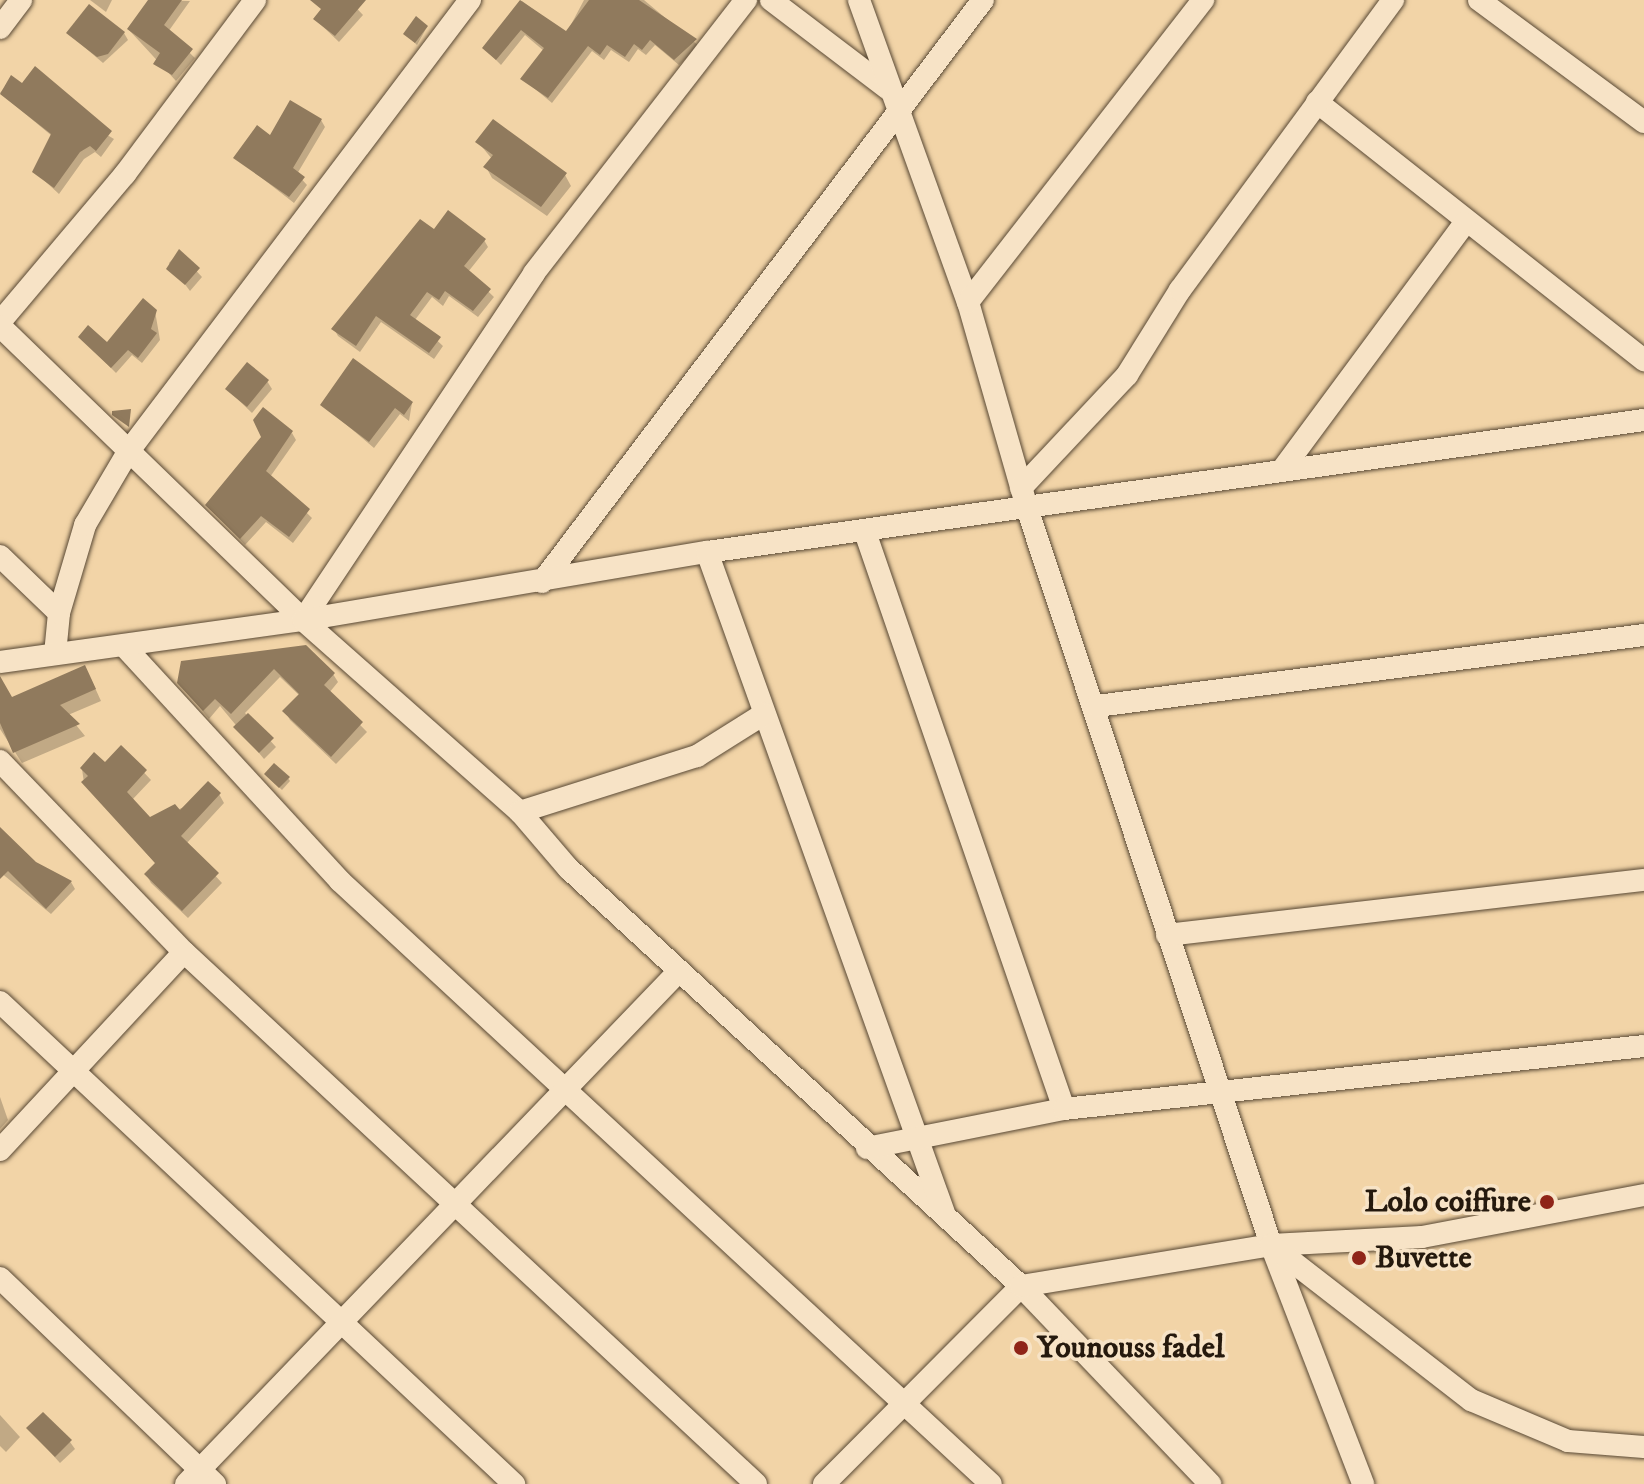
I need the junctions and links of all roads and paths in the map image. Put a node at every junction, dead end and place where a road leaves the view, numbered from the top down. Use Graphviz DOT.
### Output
graph roads {
  1 [pos="21,0"];
  2 [pos="255,0"];
  3 [pos="470,0"];
  4 [pos="746,0"];
  5 [pos="771,0"];
  6 [pos="859,0"];
  7 [pos="983,0"];
  8 [pos="1203,0"];
  9 [pos="1393,0"];
  10 [pos="1479,0"];
  11 [pos="0,28"];
  12 [pos="887,88"];
  13 [pos="1317,102"];
  14 [pos="899,114"];
  15 [pos="1644,122"];
  16 [pos="1465,223"];
  17 [pos="968,302"];
  18 [pos="0,324"];
  19 [pos="1644,360"];
  20 [pos="1644,420"];
  21 [pos="128,452"];
  22 [pos="1282,470"];
  23 [pos="1024,498"];
  24 [pos="865,532"];
  25 [pos="707,552"];
  26 [pos="0,556"];
  27 [pos="542,582"];
  28 [pos="59,613"];
  29 [pos="303,620"];
  30 [pos="1644,635"];
  31 [pos="124,646"];
  32 [pos="55,654"];
  33 [pos="0,662"];
  34 [pos="1097,706"];
  35 [pos="764,714"];
  36 [pos="0,761"];
  37 [pos="520,812"];
  38 [pos="1644,880"];
  39 [pos="1167,935"];
  40 [pos="184,952"];
  41 [pos="679,971"];
  42 [pos="0,1002"];
  43 [pos="1644,1046"];
  44 [pos="76,1073"];
  45 [pos="564,1090"];
  46 [pos="1225,1097"];
  47 [pos="1064,1109"];
  48 [pos="918,1135"];
  49 [pos="867,1148"];
  50 [pos="0,1150"];
  51 [pos="1644,1195"];
  52 [pos="458,1200"];
  53 [pos="944,1213"];
  54 [pos="1271,1245"];
  55 [pos="0,1278"];
  56 [pos="1021,1286"];
  57 [pos="346,1319"];
  58 [pos="903,1397"];
  59 [pos="1644,1447"];
  60 [pos="200,1479"];
  61 [pos="514,1484"];
  62 [pos="756,1484"];
  63 [pos="824,1484"];
  64 [pos="991,1484"];
  65 [pos="1210,1484"];
  66 [pos="1363,1484"];
  1 -- 11 [label="street"];
  2 -- 18 [label="street"];
  3 -- 21 [label="street"];
  4 -- 29 [label="street"];
  5 -- 12 [label="street"];
  6 -- 12 [label="street"];
  7 -- 14 [label="street"];
  8 -- 17 [label="street"];
  9 -- 13 [label="street"];
  10 -- 15 [label="street"];
  12 -- 14 [label="street"];
  13 -- 16 [label="street"];
  13 -- 23 [label="street"];
  14 -- 17 [label="street"];
  14 -- 27 [label="street"];
  16 -- 19 [label="street"];
  16 -- 22 [label="street"];
  17 -- 23 [label="street"];
  18 -- 21 [label="street"];
  20 -- 22 [label="street"];
  21 -- 28 [label="street"];
  21 -- 29 [label="street"];
  22 -- 23 [label="street"];
  23 -- 24 [label="street"];
  23 -- 34 [label="street"];
  24 -- 25 [label="street"];
  24 -- 47 [label="street"];
  25 -- 27 [label="street"];
  25 -- 35 [label="street"];
  26 -- 28 [label="street"];
  27 -- 29 [label="street"];
  28 -- 32 [label="street"];
  29 -- 31 [label="street"];
  29 -- 37 [label="street"];
  30 -- 34 [label="street"];
  31 -- 32 [label="street"];
  31 -- 45 [label="street"];
  32 -- 33 [label="street"];
  34 -- 39 [label="street"];
  35 -- 37 [label="street"];
  35 -- 48 [label="street"];
  36 -- 40 [label="street"];
  37 -- 41 [label="street"];
  38 -- 39 [label="street"];
  39 -- 46 [label="street"];
  40 -- 44 [label="street"];
  40 -- 52 [label="street"];
  41 -- 45 [label="street"];
  41 -- 49 [label="street"];
  42 -- 44 [label="street"];
  43 -- 46 [label="street"];
  44 -- 50 [label="street"];
  44 -- 57 [label="street"];
  45 -- 52 [label="street"];
  45 -- 58 [label="street"];
  46 -- 47 [label="street"];
  46 -- 54 [label="street"];
  47 -- 48 [label="street"];
  48 -- 49 [label="street"];
  48 -- 53 [label="street"];
  49 -- 53 [label="street"];
  51 -- 54 [label="street"];
  52 -- 57 [label="street"];
  52 -- 62 [label="street"];
  53 -- 56 [label="street"];
  54 -- 56 [label="street"];
  54 -- 59 [label="street"];
  54 -- 66 [label="street"];
  55 -- 60 [label="street"];
  56 -- 58 [label="street"];
  56 -- 65 [label="street"];
  57 -- 60 [label="street"];
  57 -- 61 [label="street"];
  58 -- 63 [label="street"];
  58 -- 64 [label="street"];
}
